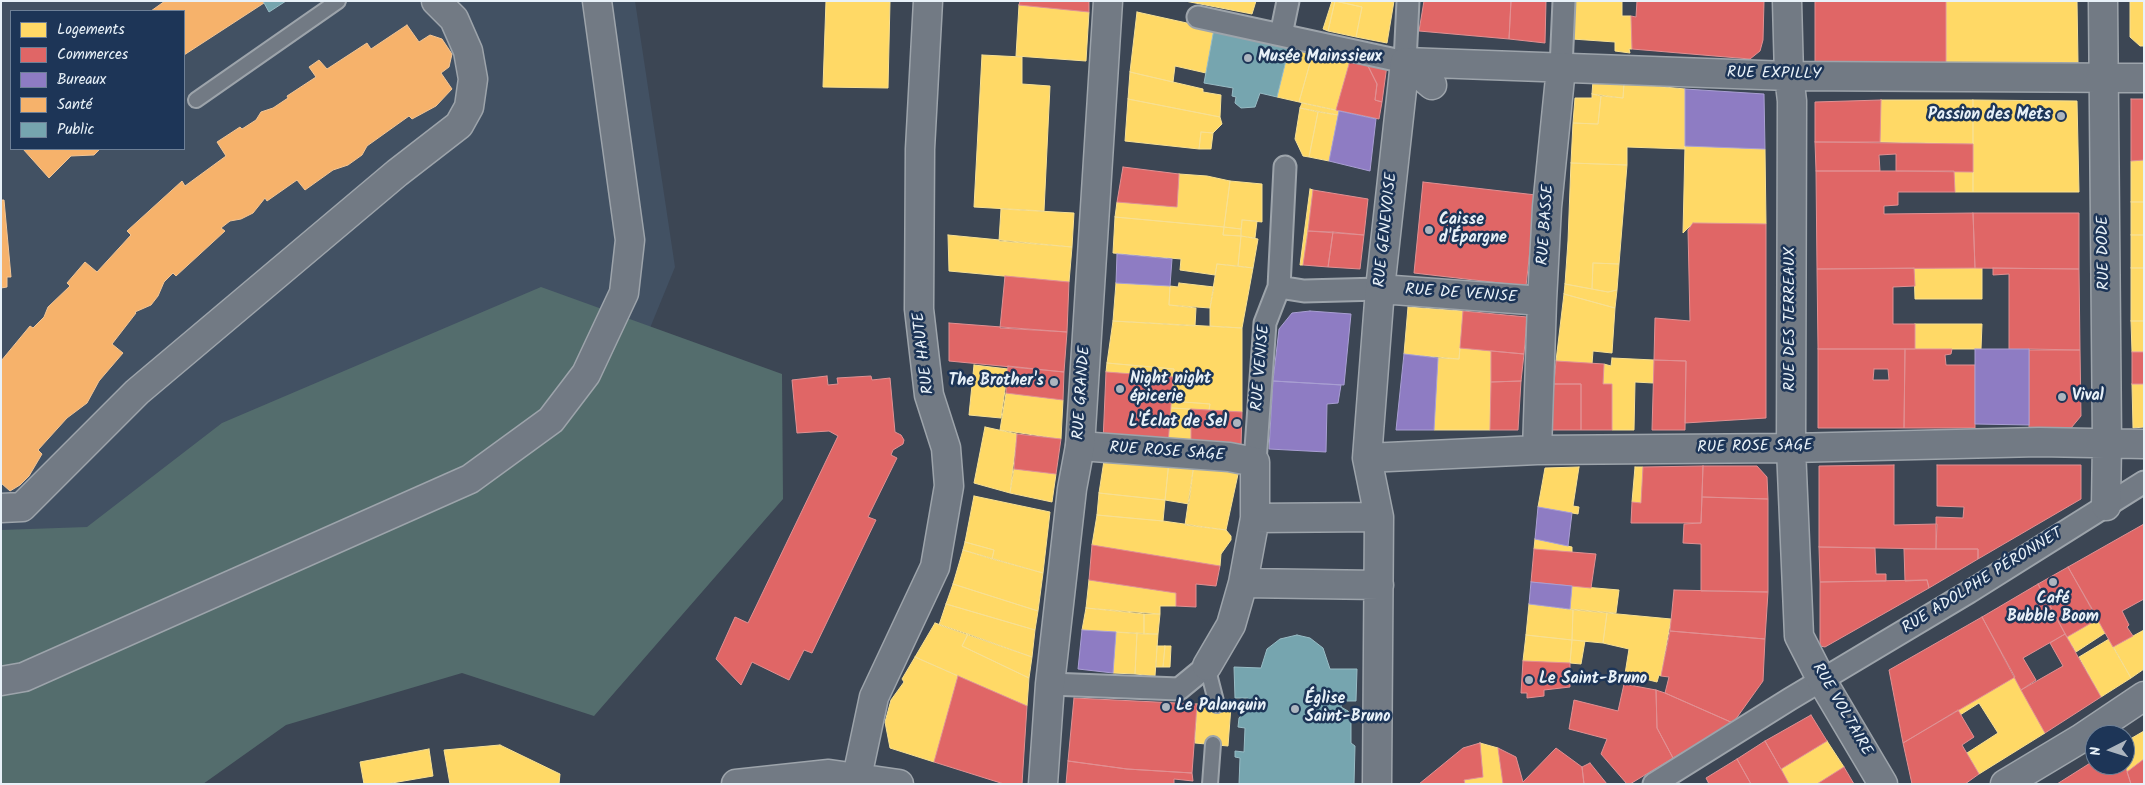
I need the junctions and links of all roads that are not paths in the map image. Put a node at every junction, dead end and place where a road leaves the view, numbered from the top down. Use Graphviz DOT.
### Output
graph roads {
  1 [pos="338,1"];
  2 [pos="436,1"];
  3 [pos="597,1"];
  4 [pos="928,1"];
  5 [pos="1108,1"];
  6 [pos="1288,1"];
  7 [pos="1408,1"];
  8 [pos="1564,1"];
  9 [pos="1787,1"];
  10 [pos="2103,1"];
  11 [pos="1198,17"];
  12 [pos="1281,35"];
  13 [pos="1404,62"];
  14 [pos="1554,76"];
  15 [pos="1789,76"];
  16 [pos="2104,77"];
  17 [pos="2144,78"];
  18 [pos="1432,85"];
  19 [pos="196,100"];
  20 [pos="1285,167"];
  21 [pos="1410,278"];
  22 [pos="1280,287"];
  23 [pos="1380,288"];
  24 [pos="1538,295"];
  25 [pos="2107,442"];
  26 [pos="2144,444"];
  27 [pos="1080,446"];
  28 [pos="1791,448"];
  29 [pos="1537,450"];
  30 [pos="1367,458"];
  31 [pos="1255,462"];
  32 [pos="2144,482"];
  33 [pos="2106,506"];
  34 [pos="1,508"];
  35 [pos="1379,517"];
  36 [pos="1255,518"];
  37 [pos="1243,583"];
  38 [pos="1379,585"];
  39 [pos="1799,636"];
  40 [pos="1208,666"];
  41 [pos="1,681"];
  42 [pos="1822,681"];
  43 [pos="1050,684"];
  44 [pos="2144,696"];
  45 [pos="1217,705"];
  46 [pos="1212,744"];
  47 [pos="857,777"];
  48 [pos="736,784"];
  49 [pos="899,784"];
  50 [pos="1043,784"];
  51 [pos="1210,784"];
  52 [pos="1378,784"];
  53 [pos="1654,784"];
  54 [pos="1883,784"];
  55 [pos="2005,784"];
  1 -- 19 [label="lane"];
  2 -- 34 [label="street"];
  3 -- 41 [label="street"];
  4 -- 47 [label="street, RUE HAUTE"];
  5 -- 27 [label="street, RUE GRANDE"];
  6 -- 12 [label="street"];
  7 -- 13 [label="street, RUE GENEVOISE"];
  8 -- 14 [label="street, RUE BASSE"];
  9 -- 15 [label="street, RUE DES TERREAUX"];
  10 -- 16 [label="street, RUE DODE"];
  11 -- 12 [label="street"];
  12 -- 13 [label="street"];
  13 -- 14 [label="street, RUE EXPILLY"];
  13 -- 18 [label="street"];
  13 -- 23 [label="street, RUE GENEVOISE"];
  14 -- 15 [label="street, RUE EXPILLY"];
  14 -- 24 [label="street, RUE BASSE"];
  15 -- 16 [label="street, RUE EXPILLY"];
  15 -- 28 [label="street, RUE DES TERREAUX"];
  16 -- 17 [label="street, RUE EXPILLY"];
  16 -- 25 [label="street, RUE DODE"];
  20 -- 22 [label="street"];
  21 -- 23 [label="street"];
  22 -- 23 [label="street"];
  22 -- 31 [label="street, RUE VENISE"];
  23 -- 24 [label="street, RUE DE VENISE"];
  23 -- 30 [label="street, RUE GENEVOISE"];
  24 -- 29 [label="street, RUE BASSE"];
  25 -- 26 [label="street, RUE ROSE SAGE"];
  25 -- 28 [label="street, RUE ROSE SAGE"];
  25 -- 33 [label="street, RUE DODE"];
  27 -- 31 [label="street, RUE ROSE SAGE"];
  27 -- 43 [label="street, RUE GRANDE"];
  28 -- 29 [label="street, RUE ROSE SAGE"];
  28 -- 39 [label="street, RUE DES TERREAUX"];
  29 -- 30 [label="street, RUE ROSE SAGE"];
  30 -- 35 [label="street, RUE GENEVOISE"];
  31 -- 36 [label="street"];
  32 -- 33 [label="street, RUE ADOLPHE PÉRONNET"];
  33 -- 42 [label="street, RUE ADOLPHE PÉRONNET"];
  35 -- 36 [label="street"];
  35 -- 38 [label="street, RUE GENEVOISE"];
  36 -- 37 [label="street"];
  37 -- 38 [label="street"];
  37 -- 40 [label="street"];
  38 -- 52 [label="street, RUE GENEVOISE"];
  39 -- 42 [label="street, RUE VOLTAIRE"];
  40 -- 43 [label="street"];
  40 -- 45 [label="lane"];
  42 -- 53 [label="street, RUE ADOLPHE PÉRONNET"];
  42 -- 54 [label="street, RUE VOLTAIRE"];
  43 -- 50 [label="street, RUE GRANDE"];
  44 -- 55 [label="street"];
  46 -- 51 [label="lane"];
  47 -- 48 [label="street"];
  47 -- 49 [label="street"];
}
